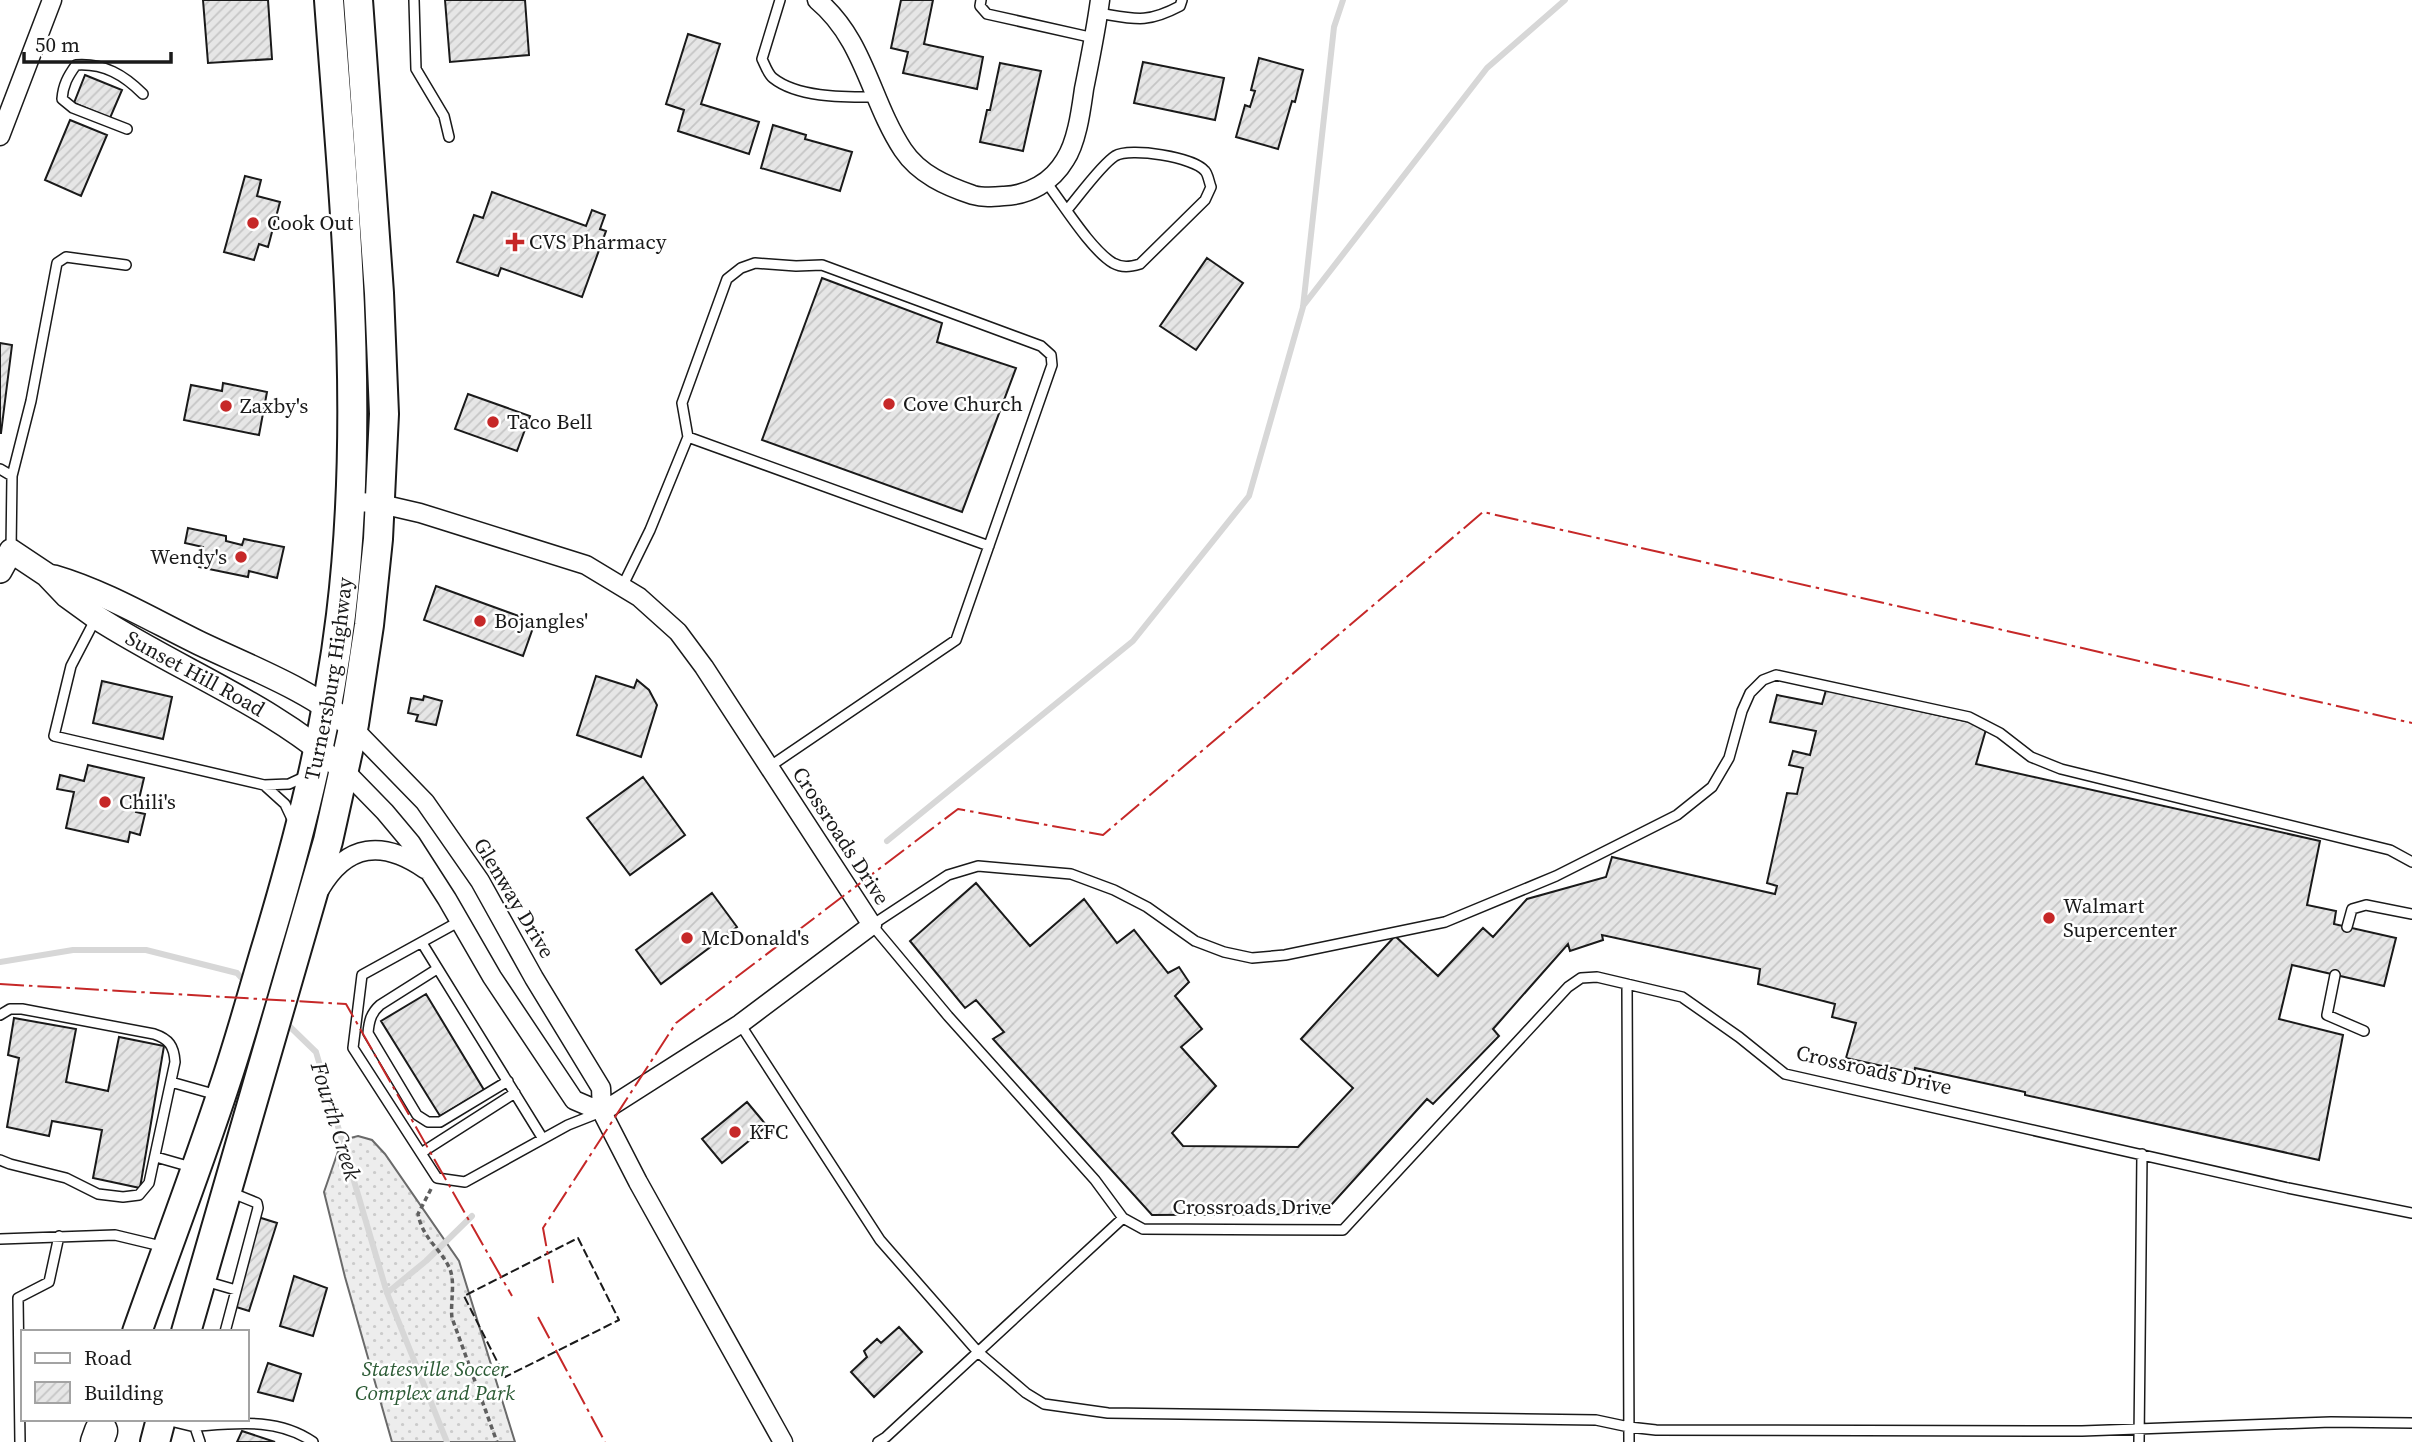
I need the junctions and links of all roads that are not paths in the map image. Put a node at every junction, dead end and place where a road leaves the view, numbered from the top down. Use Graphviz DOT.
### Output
graph roads {
  1 [pos="52,0"];
  2 [pos="329,0"];
  3 [pos="358,0"];
  4 [pos="414,0"];
  5 [pos="780,0"];
  6 [pos="817,0"];
  7 [pos="981,0"];
  8 [pos="1182,0"];
  9 [pos="1099,7"];
  10 [pos="1094,38"];
  11 [pos="143,94"];
  12 [pos="876,97"];
  13 [pos="127,129"];
  14 [pos="0,136"];
  15 [pos="449,137"];
  16 [pos="1046,182"];
  17 [pos="1067,210"];
  18 [pos="125,265"];
  19 [pos="688,437"];
  20 [pos="0,469"];
  21 [pos="12,476"];
  22 [pos="350,501"];
  23 [pos="381,504"];
  24 [pos="989,546"];
  25 [pos="4,556"];
  26 [pos="47,575"];
  27 [pos="622,587"];
  28 [pos="96,617"];
  29 [pos="327,708"];
  30 [pos="353,728"];
  31 [pos="318,751"];
  32 [pos="769,767"];
  33 [pos="345,771"];
  34 [pos="264,786"];
  35 [pos="2412,862"];
  36 [pos="289,872"];
  37 [pos="432,875"];
  38 [pos="2412,914"];
  39 [pos="306,921"];
  40 [pos="460,921"];
  41 [pos="872,925"];
  42 [pos="2347,927"];
  43 [pos="422,943"];
  44 [pos="437,969"];
  45 [pos="2335,975"];
  46 [pos="1627,984"];
  47 [pos="0,1015"];
  48 [pos="740,1024"];
  49 [pos="2364,1031"];
  50 [pos="508,1081"];
  51 [pos="172,1082"];
  52 [pos="222,1092"];
  53 [pos="514,1093"];
  54 [pos="602,1112"];
  55 [pos="543,1139"];
  56 [pos="421,1153"];
  57 [pos="2142,1154"];
  58 [pos="156,1157"];
  59 [pos="0,1160"];
  60 [pos="195,1169"];
  61 [pos="225,1190"];
  62 [pos="2412,1213"];
  63 [pos="1123,1218"];
  64 [pos="59,1236"];
  65 [pos="0,1240"];
  66 [pos="167,1248"];
  67 [pos="200,1279"];
  68 [pos="236,1290"];
  69 [pos="138,1330"];
  70 [pos="187,1330"];
  71 [pos="226,1330"];
  72 [pos="978,1352"];
  73 [pos="161,1421"];
  74 [pos="176,1421"];
  75 [pos="2412,1423"];
  76 [pos="198,1424"];
  77 [pos="1629,1427"];
  78 [pos="2139,1430"];
  79 [pos="20,1442"];
  80 [pos="155,1442"];
  81 [pos="200,1442"];
  82 [pos="313,1442"];
  83 [pos="783,1442"];
  84 [pos="878,1442"];
  85 [pos="1629,1442"];
  86 [pos="2139,1442"];
  1 -- 14 [label="street"];
  2 -- 22 [label="main road, Turnersburg Highway"];
  3 -- 23 [label="main road, Turnersburg Highway"];
  4 -- 15 [label="lane"];
  5 -- 12 [label="lane"];
  6 -- 12 [label="street"];
  7 -- 10 [label="lane"];
  8 -- 9 [label="lane"];
  9 -- 10 [label="street"];
  10 -- 16 [label="street"];
  11 -- 13 [label="lane"];
  12 -- 16 [label="street"];
  16 -- 17 [label="lane"];
  17 -- 17 [label="lane"];
  18 -- 21 [label="lane"];
  19 -- 24 [label="lane"];
  19 -- 24 [label="lane"];
  19 -- 27 [label="lane"];
  20 -- 21 [label="lane"];
  21 -- 25 [label="lane"];
  22 -- 23 [label="street, Crossroads Drive"];
  22 -- 29 [label="main road, Turnersburg Highway"];
  23 -- 27 [label="street, Crossroads Drive"];
  23 -- 30 [label="main road, Turnersburg Highway"];
  24 -- 32 [label="lane"];
  25 -- 26 [label="street, Sunset Hill Road"];
  26 -- 28 [label="street, Sunset Hill Road"];
  26 -- 29 [label="street, Sunset Hill Road"];
  27 -- 32 [label="street, Crossroads Drive"];
  28 -- 31 [label="street, Sunset Hill Road"];
  28 -- 34 [label="lane"];
  29 -- 30 [label="street, Sunset Hill Road"];
  29 -- 31 [label="main road, Turnersburg Highway"];
  30 -- 33 [label="main road, Turnersburg Highway"];
  30 -- 54 [label="street, Glenway Drive"];
  31 -- 33 [label="street, Sunset Hill Road"];
  31 -- 34 [label="lane"];
  31 -- 36 [label="main road, Turnersburg Highway"];
  32 -- 41 [label="street, Crossroads Drive"];
  33 -- 37 [label="street"];
  33 -- 39 [label="main road, Turnersburg Highway"];
  34 -- 36 [label="lane"];
  35 -- 41 [label="lane"];
  36 -- 52 [label="main road, Turnersburg Highway"];
  37 -- 39 [label="street"];
  37 -- 40 [label="street"];
  38 -- 42 [label="lane"];
  39 -- 61 [label="main road, Turnersburg Highway"];
  40 -- 43 [label="lane"];
  40 -- 54 [label="street"];
  41 -- 48 [label="street"];
  41 -- 63 [label="lane, Crossroads Drive"];
  43 -- 44 [label="lane"];
  43 -- 56 [label="lane"];
  44 -- 50 [label="lane"];
  44 -- 50 [label="lane"];
  45 -- 49 [label="lane"];
  46 -- 57 [label="lane, Crossroads Drive"];
  46 -- 63 [label="lane, Crossroads Drive"];
  46 -- 77 [label="lane"];
  47 -- 51 [label="lane"];
  48 -- 54 [label="street"];
  48 -- 72 [label="lane"];
  50 -- 53 [label="lane"];
  51 -- 52 [label="lane"];
  51 -- 58 [label="lane"];
  52 -- 60 [label="main road, Turnersburg Highway"];
  53 -- 55 [label="lane"];
  53 -- 56 [label="lane"];
  54 -- 55 [label="lane"];
  54 -- 83 [label="street, Glenway Drive"];
  55 -- 56 [label="lane"];
  57 -- 62 [label="lane, Crossroads Drive"];
  57 -- 78 [label="lane"];
  58 -- 59 [label="lane"];
  58 -- 60 [label="lane"];
  60 -- 66 [label="main road, Turnersburg Highway"];
  61 -- 67 [label="main road, Turnersburg Highway"];
  61 -- 68 [label="lane"];
  63 -- 72 [label="lane"];
  64 -- 65 [label="lane"];
  64 -- 66 [label="lane"];
  64 -- 79 [label="lane"];
  66 -- 69 [label="main road, Turnersburg Highway"];
  67 -- 68 [label="lane"];
  67 -- 70 [label="main road, Turnersburg Highway"];
  68 -- 71 [label="lane"];
  72 -- 77 [label="lane"];
  72 -- 84 [label="lane"];
  73 -- 80 [label="main road"];
  74 -- 76 [label="lane"];
  75 -- 78 [label="lane"];
  76 -- 81 [label="lane"];
  76 -- 82 [label="lane"];
  77 -- 78 [label="lane"];
  77 -- 85 [label="lane"];
  78 -- 86 [label="lane"];
}
